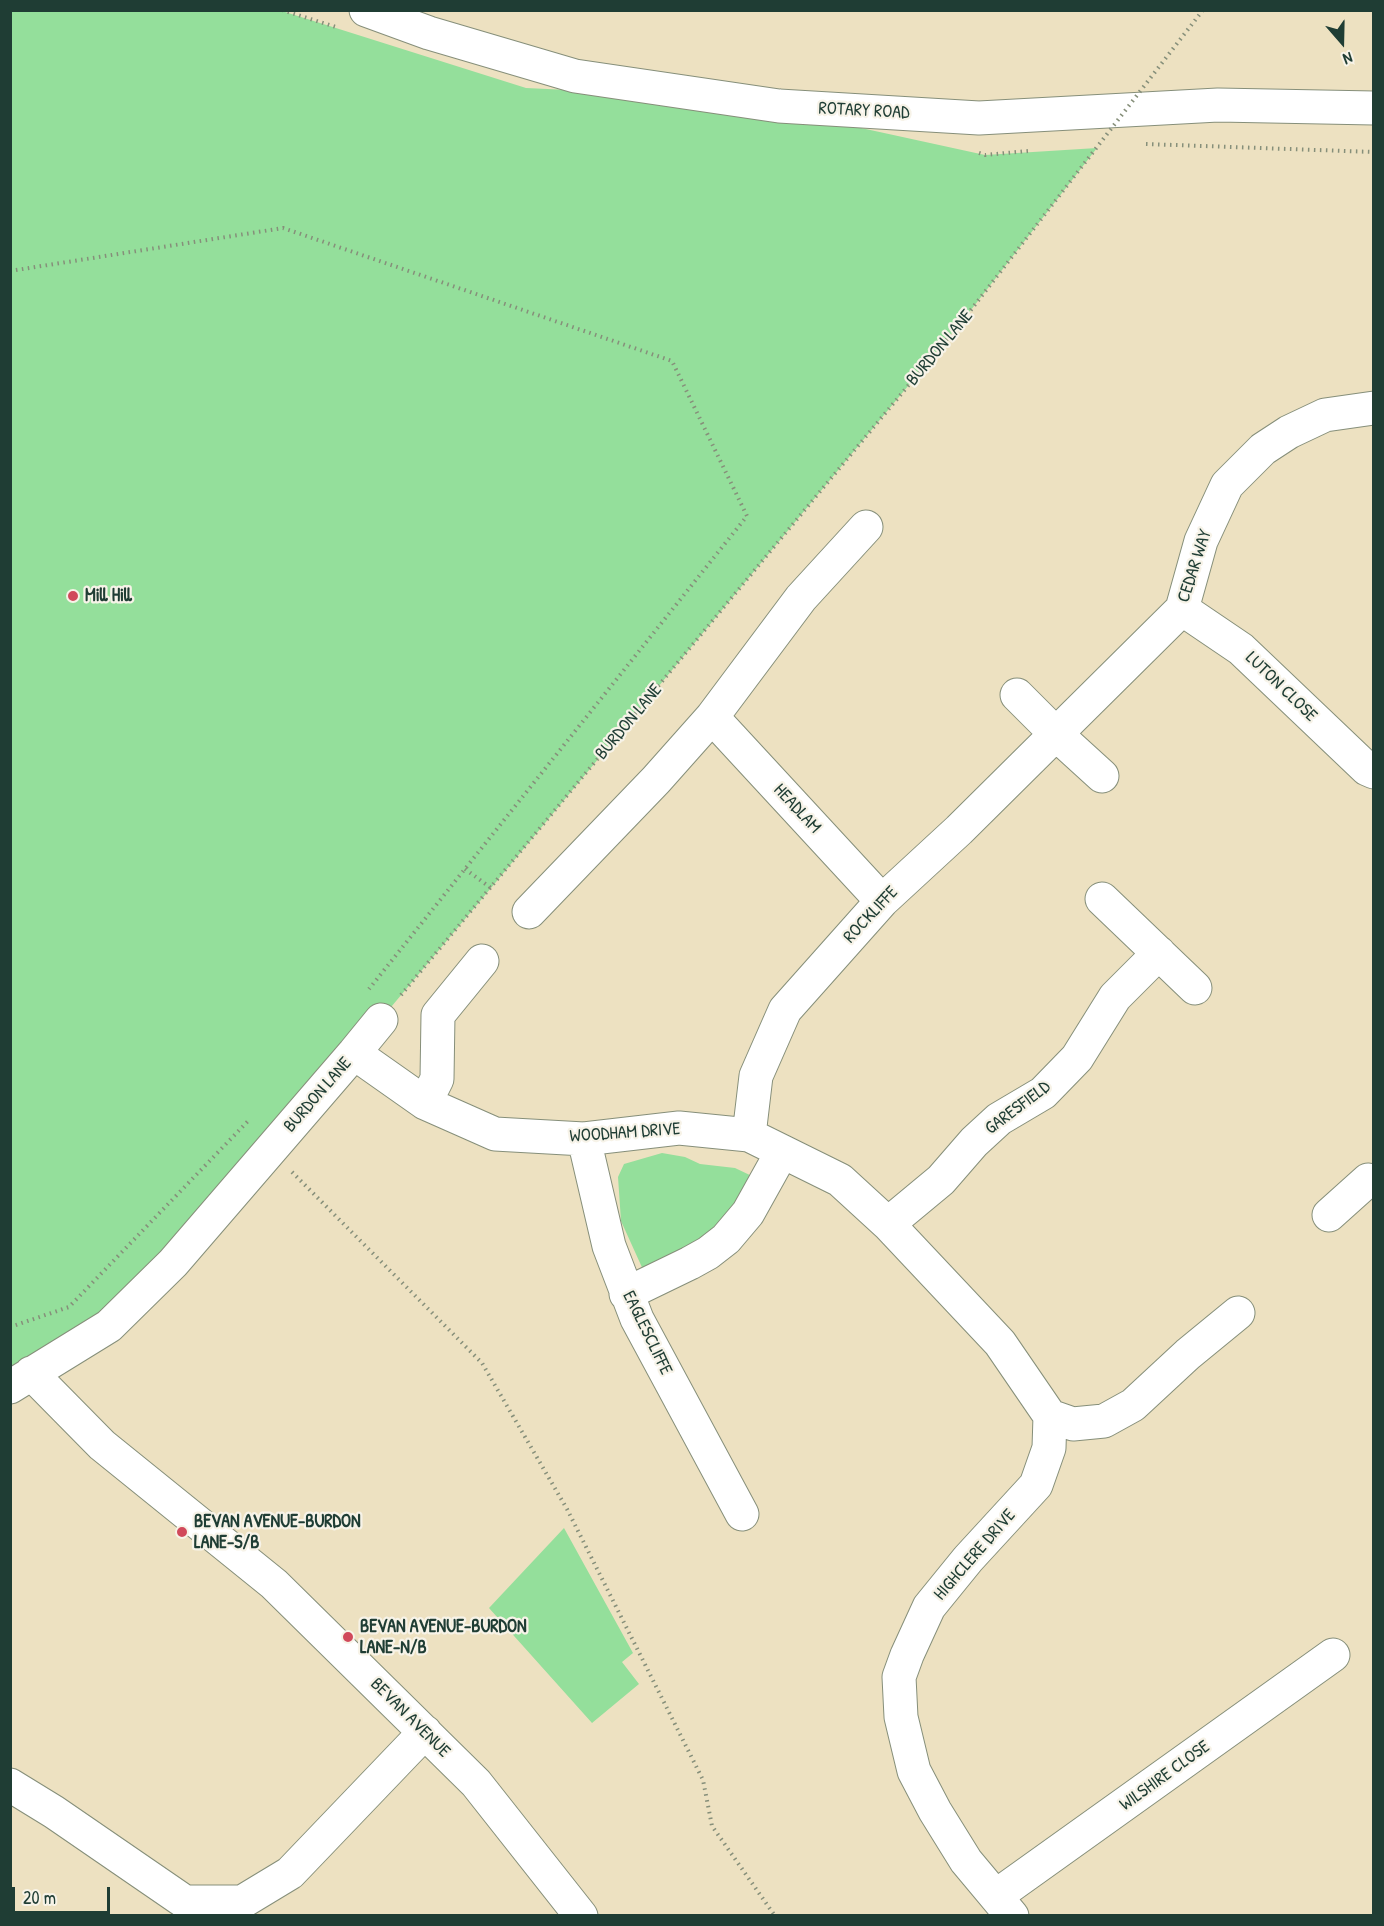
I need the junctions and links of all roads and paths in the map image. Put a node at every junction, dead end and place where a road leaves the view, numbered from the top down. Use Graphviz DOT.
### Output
graph roads {
  1 [pos="366,10"];
  2 [pos="1203,10"];
  3 [pos="1374,108"];
  4 [pos="10,270"];
  5 [pos="1374,408"];
  6 [pos="866,527"];
  7 [pos="1182,609"];
  8 [pos="1017,695"];
  9 [pos="712,717"];
  10 [pos="1057,735"];
  11 [pos="1374,772"];
  12 [pos="1102,776"];
  13 [pos="465,869"];
  14 [pos="491,888"];
  15 [pos="1102,899"];
  16 [pos="882,901"];
  17 [pos="528,912"];
  18 [pos="1159,953"];
  19 [pos="482,961"];
  20 [pos="1195,988"];
  21 [pos="372,1008"];
  22 [pos="354,1053"];
  23 [pos="425,1103"];
  24 [pos="250,1118"];
  25 [pos="749,1135"];
  26 [pos="584,1139"];
  27 [pos="271,1150"];
  28 [pos="782,1152"];
  29 [pos="1372,1182"];
  30 [pos="1329,1215"];
  31 [pos="888,1224"];
  32 [pos="626,1294"];
  33 [pos="1238,1313"];
  34 [pos="10,1327"];
  35 [pos="21,1380"];
  36 [pos="1050,1416"];
  37 [pos="742,1515"];
  38 [pos="1334,1655"];
  39 [pos="425,1732"];
  40 [pos="10,1785"];
  41 [pos="1004,1906"];
  42 [pos="581,1916"];
  43 [pos="775,1916"];
  1 -- 3 [label="street, ROTARY ROAD"];
  2 -- 14 [label="path, BURDON LANE, bridge"];
  4 -- 13 [label="path"];
  5 -- 7 [label="street, CEDAR WAY"];
  6 -- 9 [label="street"];
  7 -- 10 [label="street, CEDAR WAY"];
  7 -- 11 [label="street, LUTON CLOSE"];
  8 -- 10 [label="street"];
  9 -- 16 [label="street, HEADLAM"];
  9 -- 17 [label="street"];
  10 -- 12 [label="street"];
  10 -- 16 [label="street, ROCKLIFFE"];
  13 -- 14 [label="path"];
  13 -- 21 [label="path"];
  14 -- 21 [label="path, BURDON LANE"];
  15 -- 18 [label="street"];
  16 -- 25 [label="street, ROCKLIFFE"];
  18 -- 20 [label="street"];
  18 -- 31 [label="street, GARESFIELD"];
  19 -- 23 [label="street"];
  21 -- 22 [label="street, BURDON LANE"];
  22 -- 23 [label="street, WOODHAM DRIVE"];
  22 -- 27 [label="street, BURDON LANE"];
  23 -- 26 [label="street, WOODHAM DRIVE"];
  24 -- 34 [label="path"];
  25 -- 26 [label="street, WOODHAM DRIVE"];
  25 -- 28 [label="street, WOODHAM DRIVE"];
  26 -- 32 [label="street, EAGLESCLIFFE"];
  27 -- 35 [label="street, BURDON LANE"];
  27 -- 43 [label="path"];
  28 -- 31 [label="street, WOODHAM DRIVE"];
  28 -- 32 [label="street"];
  29 -- 30 [label="street"];
  31 -- 36 [label="street, WOODHAM DRIVE"];
  32 -- 37 [label="street, EAGLESCLIFFE"];
  33 -- 36 [label="street"];
  35 -- 39 [label="street, BEVAN AVENUE"];
  36 -- 41 [label="street, HIGHCLERE DRIVE"];
  38 -- 41 [label="street, WILSHIRE CLOSE"];
  39 -- 40 [label="street"];
  39 -- 42 [label="street, BEVAN AVENUE"];
}
